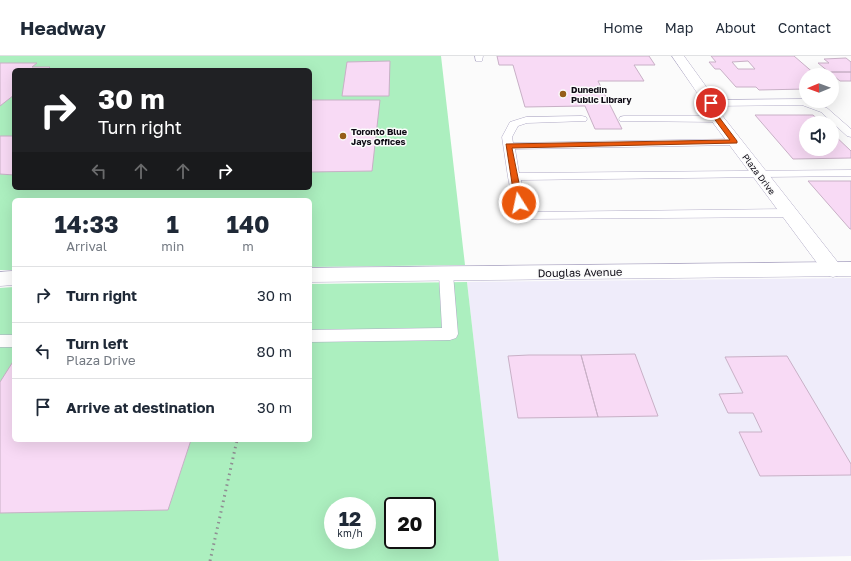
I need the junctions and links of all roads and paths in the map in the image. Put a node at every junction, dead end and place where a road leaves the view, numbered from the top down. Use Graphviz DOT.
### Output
graph roads {
  1 [pos="678,56"];
  2 [pos="711,103"];
  3 [pos="624,119"];
  4 [pos="717,119"];
  5 [pos="582,120"];
  6 [pos="851,134"];
  7 [pos="735,142"];
  8 [pos="509,146"];
  9 [pos="851,173"];
  10 [pos="759,175"];
  11 [pos="514,177"];
  12 [pos="788,213"];
  13 [pos="842,270"];
  14 [pos="446,274"];
  15 [pos="312,275"];
  16 [pos="12,278"];
  17 [pos="0,279"];
  18 [pos="312,336"];
  19 [pos="0,341"];
  20 [pos="12,341"];
  21 [pos="237,442"];
  22 [pos="210,561"];
  1 -- 2 [label="street, Plaza Drive"];
  2 -- 4 [label="street, Plaza Drive"];
  2 -- 6 [label="lane"];
  3 -- 4 [label="lane"];
  4 -- 7 [label="street, Plaza Drive"];
  5 -- 8 [label="lane"];
  7 -- 8 [label="lane"];
  7 -- 10 [label="street, Plaza Drive"];
  8 -- 11 [label="lane"];
  9 -- 10 [label="lane"];
  10 -- 11 [label="lane"];
  10 -- 12 [label="street, Plaza Drive"];
  11 -- 12 [label="lane"];
  12 -- 13 [label="street, Plaza Drive"];
  13 -- 14 [label="street, Douglas Avenue"];
  14 -- 15 [label="street, Douglas Avenue"];
  14 -- 18 [label="lane"];
  16 -- 17 [label="street"];
  19 -- 20 [label="lane"];
  21 -- 22 [label="path"];
}
